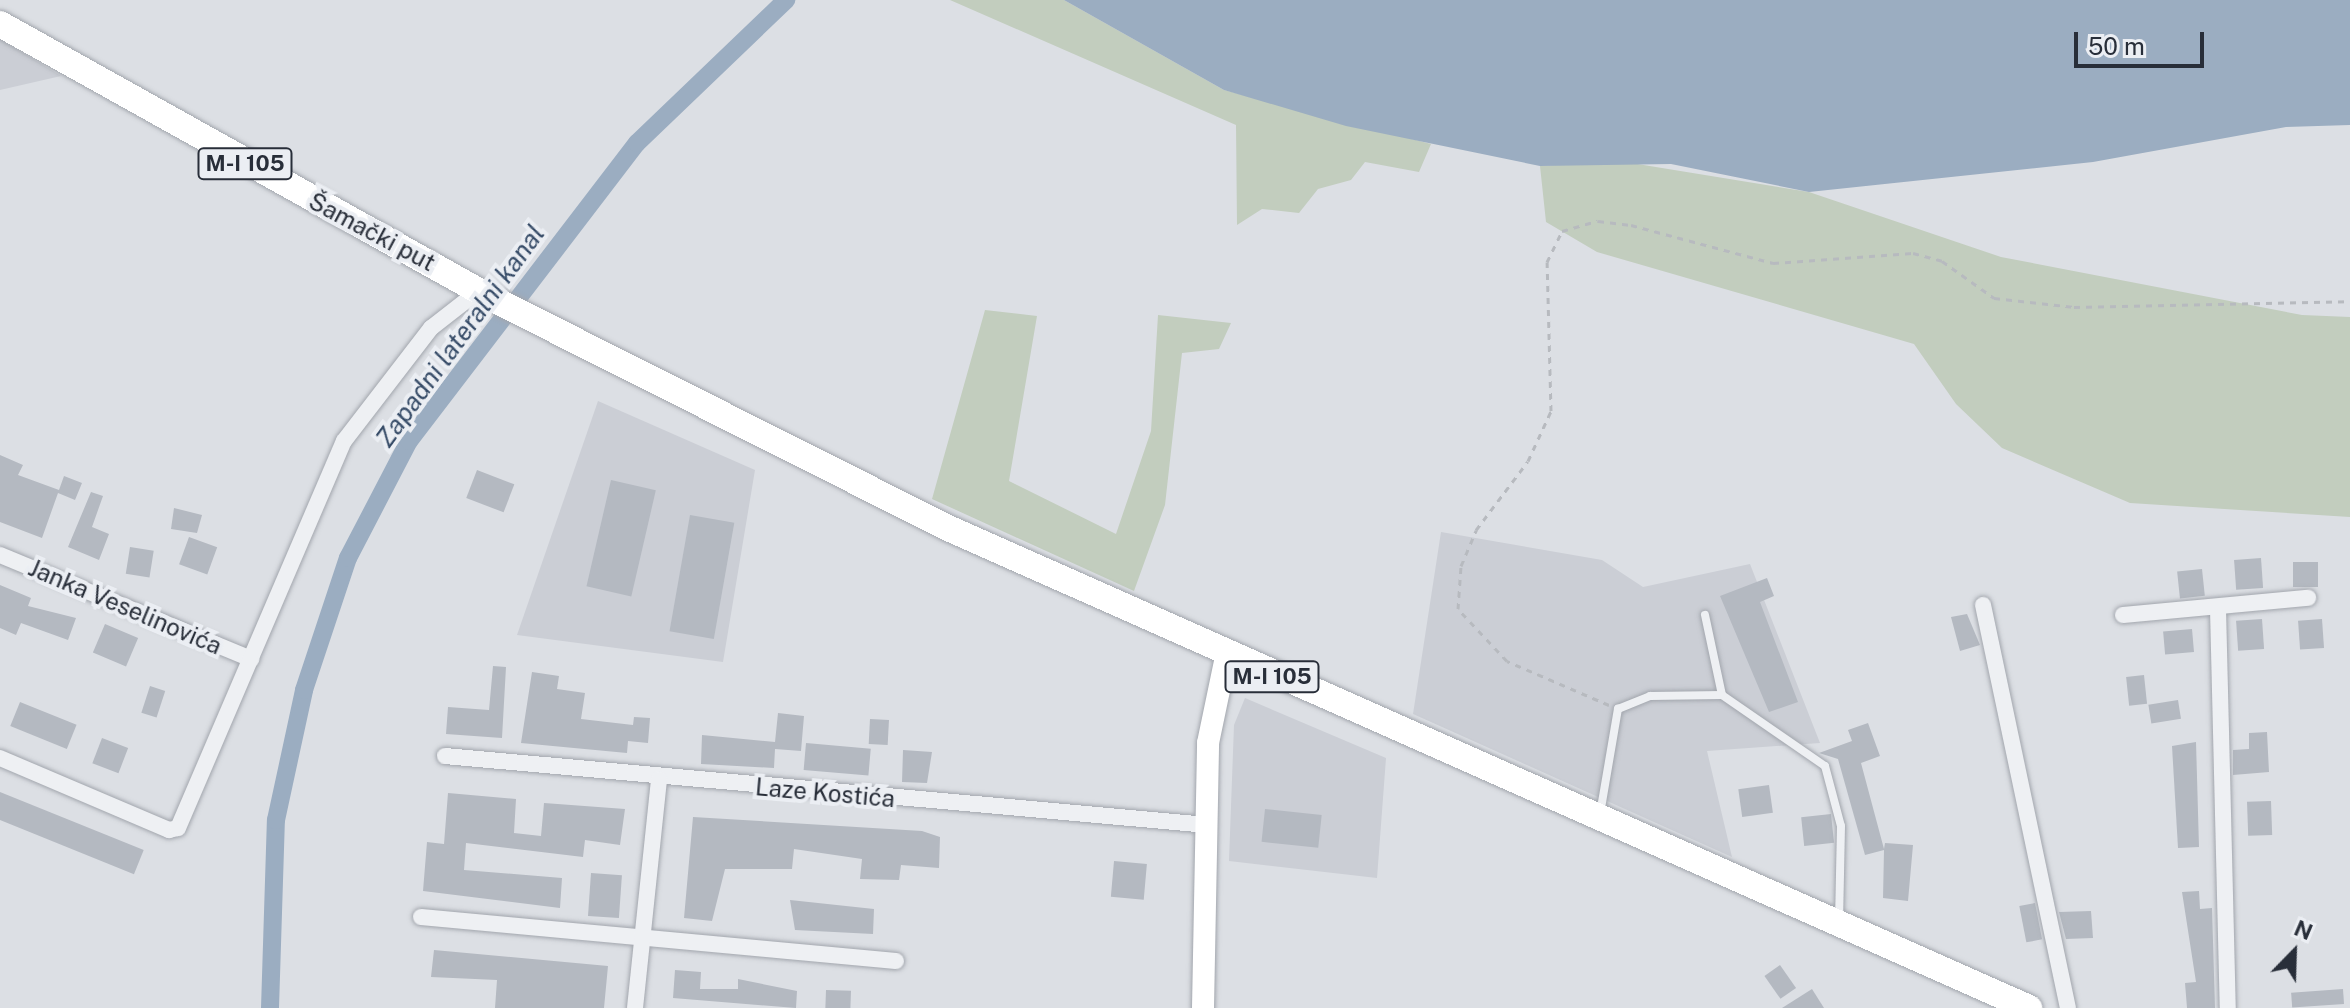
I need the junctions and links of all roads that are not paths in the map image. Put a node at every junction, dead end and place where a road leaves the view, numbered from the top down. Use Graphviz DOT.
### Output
graph roads {
  1 [pos="0,24"];
  2 [pos="12,35"];
  3 [pos="487,294"];
  4 [pos="0,555"];
  5 [pos="2308,598"];
  6 [pos="1983,605"];
  7 [pos="2218,609"];
  8 [pos="1705,615"];
  9 [pos="2123,615"];
  10 [pos="1226,657"];
  11 [pos="251,659"];
  12 [pos="1722,695"];
  13 [pos="445,756"];
  14 [pos="0,758"];
  15 [pos="659,779"];
  16 [pos="1599,819"];
  17 [pos="1207,825"];
  18 [pos="421,917"];
  19 [pos="1839,925"];
  20 [pos="639,943"];
  21 [pos="896,961"];
  22 [pos="635,1008"];
  23 [pos="1203,1008"];
  24 [pos="2029,1008"];
  25 [pos="2068,1008"];
  26 [pos="2228,1008"];
  1 -- 2 [label="main road, Šamački put / M-I 105"];
  2 -- 3 [label="main road, Šamački put / M-I 105"];
  3 -- 10 [label="main road, M-I 105"];
  3 -- 11 [label="street"];
  4 -- 11 [label="street, Janka Veselinovića"];
  5 -- 7 [label="street"];
  6 -- 25 [label="street"];
  7 -- 9 [label="street"];
  7 -- 26 [label="street"];
  8 -- 12 [label="lane"];
  10 -- 16 [label="main road, M-I 105"];
  10 -- 17 [label="street"];
  11 -- 14 [label="street"];
  12 -- 16 [label="lane"];
  12 -- 19 [label="lane"];
  13 -- 15 [label="street, Laze Kostića"];
  15 -- 17 [label="street, Laze Kostića"];
  15 -- 20 [label="street"];
  16 -- 19 [label="main road, M-I 105"];
  17 -- 23 [label="street"];
  18 -- 20 [label="street"];
  19 -- 24 [label="main road, M-I 105"];
  20 -- 21 [label="street"];
  20 -- 22 [label="street"];
}
